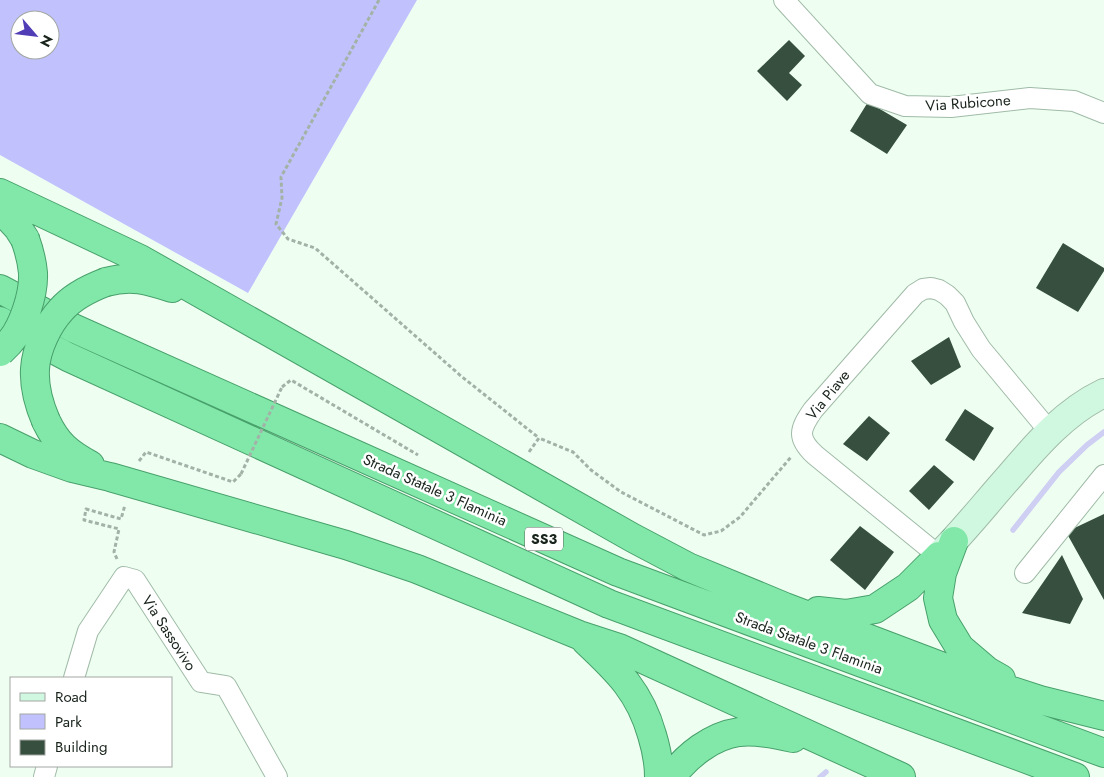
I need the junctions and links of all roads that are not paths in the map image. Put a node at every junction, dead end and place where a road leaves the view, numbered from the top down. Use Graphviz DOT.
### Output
graph roads {
  1 [pos="784,0"];
  2 [pos="1104,113"];
  3 [pos="0,193"];
  4 [pos="0,208"];
  5 [pos="0,289"];
  6 [pos="220,304"];
  7 [pos="0,321"];
  8 [pos="0,352"];
  9 [pos="1104,393"];
  10 [pos="1050,432"];
  11 [pos="0,438"];
  12 [pos="1104,475"];
  13 [pos="110,476"];
  14 [pos="946,549"];
  15 [pos="1026,573"];
  16 [pos="784,607"];
  17 [pos="579,635"];
  18 [pos="74,677"];
  19 [pos="1040,700"];
  20 [pos="1104,716"];
  21 [pos="832,746"];
  22 [pos="1104,753"];
  23 [pos="277,777"];
  24 [pos="659,777"];
  25 [pos="671,777"];
  26 [pos="901,777"];
  27 [pos="1075,777"];
  1 -- 2 [label="street, Via Rubicone"];
  3 -- 6 [label="highway"];
  4 -- 8 [label="highway, bridge"];
  5 -- 22 [label="highway, Strada Statale 3 Flaminia / SS3"];
  6 -- 13 [label="highway, bridge"];
  6 -- 16 [label="highway"];
  7 -- 27 [label="highway, Strada Statale 3 Flaminia / SS3"];
  9 -- 10 [label="main road"];
  10 -- 14 [label="main road"];
  10 -- 14 [label="street, Via Piave"];
  11 -- 13 [label="highway"];
  12 -- 15 [label="street"];
  13 -- 17 [label="highway"];
  14 -- 16 [label="highway"];
  14 -- 19 [label="highway"];
  16 -- 19 [label="highway"];
  17 -- 21 [label="highway"];
  17 -- 24 [label="highway"];
  18 -- 23 [label="street, Via Sassovivo"];
  19 -- 20 [label="highway"];
  21 -- 25 [label="highway"];
  21 -- 26 [label="highway"];
}
